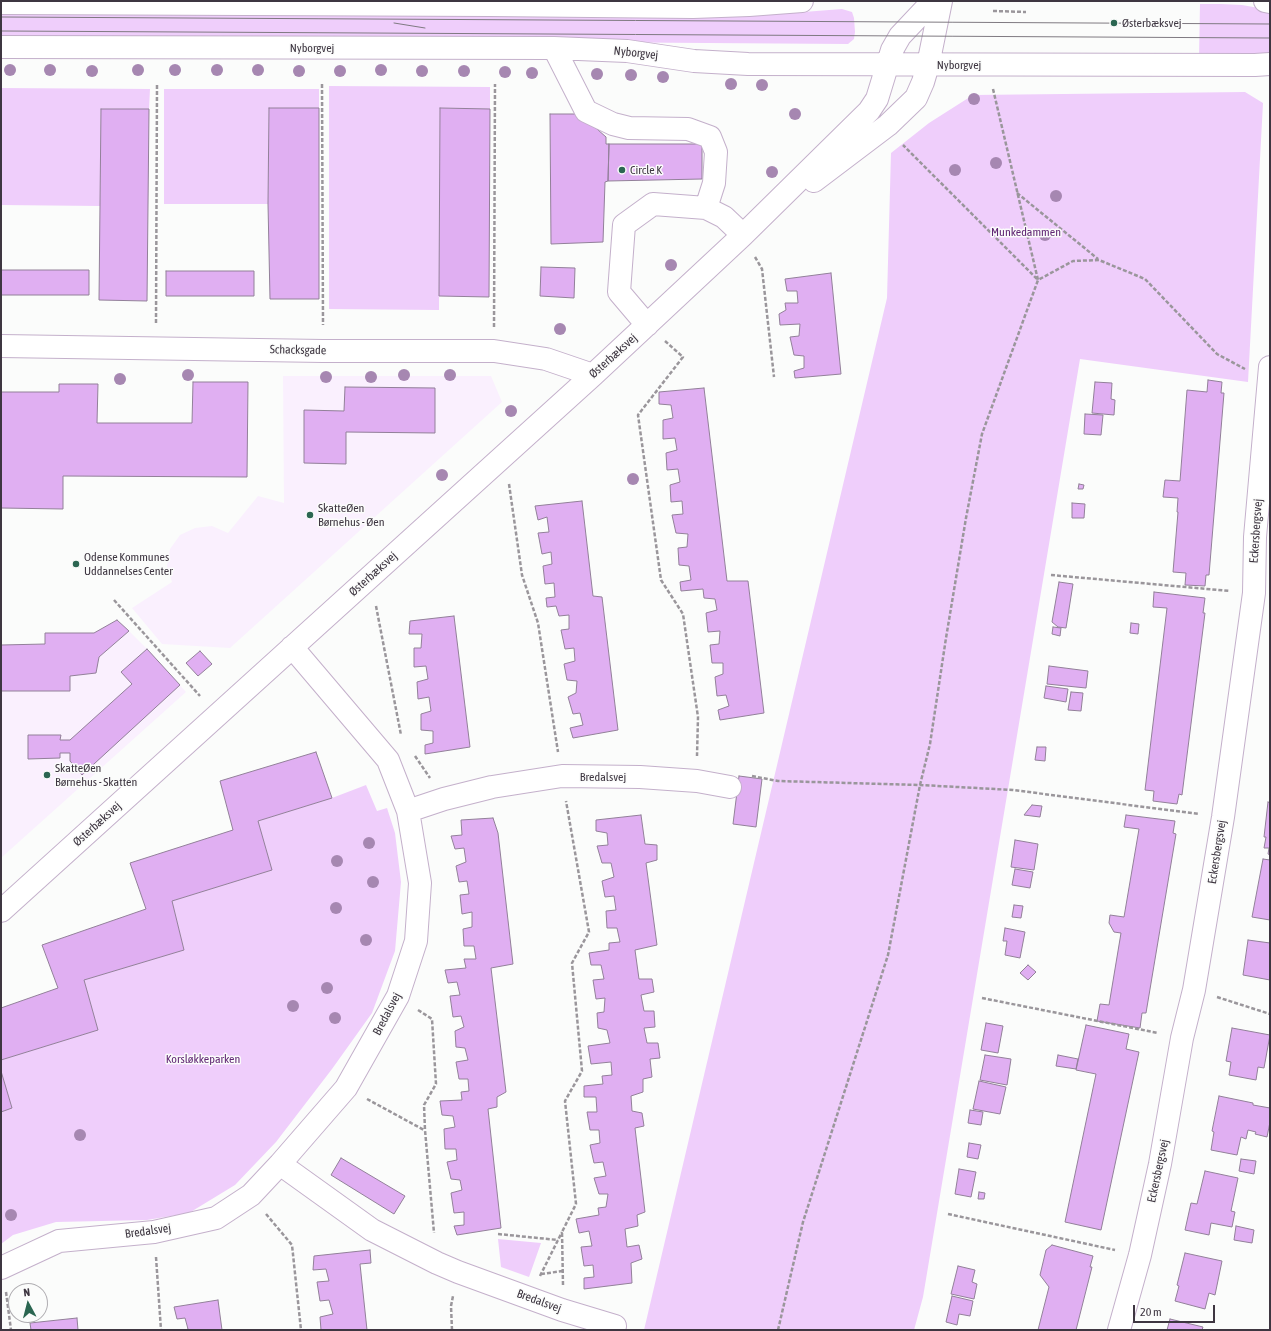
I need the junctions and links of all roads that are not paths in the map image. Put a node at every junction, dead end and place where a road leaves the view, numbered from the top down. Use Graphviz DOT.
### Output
graph roads {
  1 [pos="802,1"];
  2 [pos="933,1"];
  3 [pos="941,1"];
  4 [pos="1265,1"];
  5 [pos="1270,2"];
  6 [pos="1,3"];
  7 [pos="164,3"];
  8 [pos="489,3"];
  9 [pos="693,4"];
  10 [pos="1,47"];
  11 [pos="554,48"];
  12 [pos="1270,64"];
  13 [pos="887,65"];
  14 [pos="928,65"];
  15 [pos="706,208"];
  16 [pos="743,235"];
  17 [pos="647,325"];
  18 [pos="1,346"];
  19 [pos="1270,374"];
  20 [pos="593,375"];
  21 [pos="1267,433"];
  22 [pos="1262,593"];
  23 [pos="292,647"];
  24 [pos="730,786"];
  25 [pos="408,811"];
  26 [pos="1,911"];
  27 [pos="280,1164"];
  28 [pos="2,1267"];
  29 [pos="615,1326"];
  30 [pos="1119,1330"];
  1 -- 9 [label="street"];
  2 -- 13 [label="street, Østerbæksvej"];
  3 -- 14 [label="street, Østerbæksvej"];
  4 -- 5 [label="street"];
  6 -- 7 [label="street"];
  7 -- 8 [label="street"];
  8 -- 9 [label="street"];
  10 -- 11 [label="street, Nyborgvej"];
  11 -- 13 [label="street, Nyborgvej"];
  11 -- 15 [label="street"];
  12 -- 14 [label="street, Nyborgvej"];
  13 -- 14 [label="street, Nyborgvej"];
  13 -- 16 [label="street, Østerbæksvej"];
  14 -- 16 [label="street, Østerbæksvej"];
  15 -- 16 [label="street"];
  15 -- 17 [label="street"];
  16 -- 17 [label="street, Østerbæksvej"];
  17 -- 20 [label="street, Østerbæksvej"];
  18 -- 20 [label="street, Schacksgade"];
  19 -- 21 [label="street, Eckersbergsvej"];
  20 -- 23 [label="street, Østerbæksvej"];
  21 -- 22 [label="street, Eckersbergsvej"];
  22 -- 30 [label="street, Eckersbergsvej"];
  23 -- 25 [label="street, Bredalsvej"];
  23 -- 26 [label="street, Østerbæksvej"];
  24 -- 25 [label="street, Bredalsvej"];
  25 -- 27 [label="street, Bredalsvej"];
  27 -- 28 [label="street, Bredalsvej"];
  27 -- 29 [label="street, Bredalsvej"];
}
